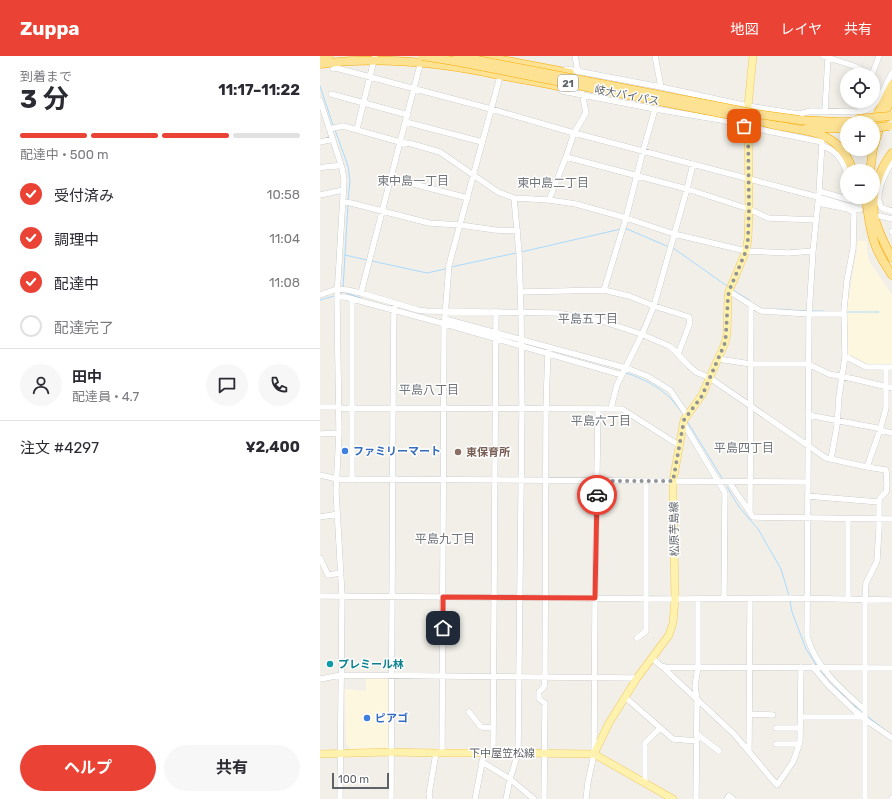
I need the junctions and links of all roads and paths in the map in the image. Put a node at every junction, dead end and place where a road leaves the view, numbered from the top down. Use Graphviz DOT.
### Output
graph roads {
  1 [pos="329,56"];
  2 [pos="458,56"];
  3 [pos="482,56"];
  4 [pos="575,56"];
  5 [pos="655,56"];
  6 [pos="753,56"];
  7 [pos="826,56"];
  8 [pos="879,56"];
  9 [pos="375,57"];
  10 [pos="350,58"];
  11 [pos="422,58"];
  12 [pos="504,58"];
  13 [pos="321,60"];
  14 [pos="333,69"];
  15 [pos="348,72"];
  16 [pos="575,72"];
  17 [pos="892,73"];
  18 [pos="500,75"];
  19 [pos="370,78"];
  20 [pos="552,85"];
  21 [pos="892,85"];
  22 [pos="661,88"];
  23 [pos="414,89"];
  24 [pos="331,94"];
  25 [pos="582,94"];
  26 [pos="892,96"];
  27 [pos="320,100"];
  28 [pos="364,103"];
  29 [pos="748,106"];
  30 [pos="491,109"];
  31 [pos="656,109"];
  32 [pos="715,109"];
  33 [pos="825,112"];
  34 [pos="408,115"];
  35 [pos="847,116"];
  36 [pos="860,116"];
  37 [pos="877,116"];
  38 [pos="840,119"];
  39 [pos="880,119"];
  40 [pos="891,120"];
  41 [pos="406,122"];
  42 [pos="880,123"];
  43 [pos="880,124"];
  44 [pos="800,125"];
  45 [pos="748,127"];
  46 [pos="333,128"];
  47 [pos="840,128"];
  48 [pos="357,130"];
  49 [pos="574,133"];
  50 [pos="333,139"];
  51 [pos="320,142"];
  52 [pos="400,142"];
  53 [pos="482,142"];
  54 [pos="822,146"];
  55 [pos="643,151"];
  56 [pos="892,153"];
  57 [pos="566,157"];
  58 [pos="693,164"];
  59 [pos="842,164"];
  60 [pos="850,164"];
  61 [pos="341,165"];
  62 [pos="891,165"];
  63 [pos="320,168"];
  64 [pos="474,176"];
  65 [pos="636,176"];
  66 [pos="390,178"];
  67 [pos="748,179"];
  68 [pos="687,189"];
  69 [pos="343,190"];
  70 [pos="819,190"];
  71 [pos="320,197"];
  72 [pos="840,197"];
  73 [pos="468,198"];
  74 [pos="514,198"];
  75 [pos="549,200"];
  76 [pos="818,200"];
  77 [pos="346,202"];
  78 [pos="866,204"];
  79 [pos="869,204"];
  80 [pos="872,204"];
  81 [pos="749,209"];
  82 [pos="860,210"];
  83 [pos="382,211"];
  84 [pos="892,212"];
  85 [pos="874,216"];
  86 [pos="626,218"];
  87 [pos="892,219"];
  88 [pos="816,220"];
  89 [pos="460,225"];
  90 [pos="518,231"];
  91 [pos="674,234"];
  92 [pos="746,251"];
  93 [pos="813,251"];
  94 [pos="892,258"];
  95 [pos="892,275"];
  96 [pos="339,289"];
  97 [pos="730,289"];
  98 [pos="604,290"];
  99 [pos="520,292"];
  100 [pos="361,293"];
  101 [pos="320,295"];
  102 [pos="337,297"];
  103 [pos="352,299"];
  104 [pos="751,305"];
  105 [pos="654,306"];
  106 [pos="394,307"];
  107 [pos="445,311"];
  108 [pos="496,311"];
  109 [pos="521,312"];
  110 [pos="809,312"];
  111 [pos="843,312"];
  112 [pos="445,322"];
  113 [pos="641,334"];
  114 [pos="496,336"];
  115 [pos="521,343"];
  116 [pos="548,350"];
  117 [pos="678,354"];
  118 [pos="845,356"];
  119 [pos="718,360"];
  120 [pos="750,364"];
  121 [pos="808,364"];
  122 [pos="889,367"];
  123 [pos="624,372"];
  124 [pos="842,377"];
  125 [pos="710,378"];
  126 [pos="889,387"];
  127 [pos="750,405"];
  128 [pos="320,406"];
  129 [pos="339,408"];
  130 [pos="352,408"];
  131 [pos="393,408"];
  132 [pos="444,408"];
  133 [pos="495,408"];
  134 [pos="522,408"];
  135 [pos="546,408"];
  136 [pos="598,408"];
  137 [pos="611,408"];
  138 [pos="808,415"];
  139 [pos="685,419"];
  140 [pos="837,420"];
  141 [pos="880,430"];
  142 [pos="339,433"];
  143 [pos="892,433"];
  144 [pos="320,434"];
  145 [pos="680,446"];
  146 [pos="807,446"];
  147 [pos="830,459"];
  148 [pos="867,467"];
  149 [pos="320,476"];
  150 [pos="336,479"];
  151 [pos="352,480"];
  152 [pos="392,480"];
  153 [pos="444,480"];
  154 [pos="495,480"];
  155 [pos="520,480"];
  156 [pos="546,481"];
  157 [pos="598,481"];
  158 [pos="646,481"];
  159 [pos="673,481"];
  160 [pos="718,482"];
  161 [pos="729,482"];
  162 [pos="750,482"];
  163 [pos="807,482"];
  164 [pos="890,485"];
  165 [pos="807,496"];
  166 [pos="879,502"];
  167 [pos="750,513"];
  168 [pos="338,514"];
  169 [pos="320,517"];
  170 [pos="807,519"];
  171 [pos="848,519"];
  172 [pos="879,519"];
  173 [pos="892,519"];
  174 [pos="320,558"];
  175 [pos="341,573"];
  176 [pos="320,596"];
  177 [pos="342,596"];
  178 [pos="392,596"];
  179 [pos="443,597"];
  180 [pos="494,597"];
  181 [pos="520,598"];
  182 [pos="545,598"];
  183 [pos="595,598"];
  184 [pos="646,598"];
  185 [pos="750,598"];
  186 [pos="675,599"];
  187 [pos="698,599"];
  188 [pos="724,599"];
  189 [pos="807,599"];
  190 [pos="848,599"];
  191 [pos="865,599"];
  192 [pos="892,600"];
  193 [pos="637,638"];
  194 [pos="652,658"];
  195 [pos="665,667"];
  196 [pos="698,667"];
  197 [pos="750,667"];
  198 [pos="801,667"];
  199 [pos="818,667"];
  200 [pos="865,667"];
  201 [pos="892,668"];
  202 [pos="342,675"];
  203 [pos="391,676"];
  204 [pos="442,676"];
  205 [pos="494,677"];
  206 [pos="519,677"];
  207 [pos="545,677"];
  208 [pos="595,677"];
  209 [pos="637,678"];
  210 [pos="320,679"];
  211 [pos="625,697"];
  212 [pos="697,700"];
  213 [pos="469,712"];
  214 [pos="749,714"];
  215 [pos="773,715"];
  216 [pos="865,715"];
  217 [pos="800,717"];
  218 [pos="493,728"];
  219 [pos="660,728"];
  220 [pos="776,728"];
  221 [pos="800,728"];
  222 [pos="697,734"];
  223 [pos="892,738"];
  224 [pos="697,741"];
  225 [pos="776,744"];
  226 [pos="799,744"];
  227 [pos="390,752"];
  228 [pos="720,752"];
  229 [pos="749,752"];
  230 [pos="439,753"];
  231 [pos="484,753"];
  232 [pos="493,753"];
  233 [pos="518,753"];
  234 [pos="320,754"];
  235 [pos="341,754"];
  236 [pos="545,754"];
  237 [pos="594,754"];
  238 [pos="482,762"];
  239 [pos="510,779"];
  240 [pos="645,783"];
  241 [pos="340,799"];
  242 [pos="391,799"];
  243 [pos="430,799"];
  244 [pos="475,799"];
  245 [pos="506,799"];
  246 [pos="534,799"];
  247 [pos="544,799"];
  248 [pos="586,799"];
  249 [pos="673,799"];
  250 [pos="696,799"];
  251 [pos="727,799"];
  252 [pos="733,799"];
  253 [pos="865,799"];
  1 -- 13 [label="highway"];
  2 -- 32 [label="highway, 岐大バイパス / 21, bridge"];
  3 -- 12 [label="highway, 21"];
  4 -- 16 [label="street"];
  5 -- 22 [label="street"];
  6 -- 29 [label="main road, 松原芋島線"];
  7 -- 8 [label="street"];
  7 -- 33 [label="street"];
  9 -- 10 [label="highway, 21"];
  9 -- 11 [label="highway, 21"];
  9 -- 19 [label="street"];
  10 -- 13 [label="highway, 21"];
  10 -- 15 [label="street"];
  11 -- 18 [label="highway, 21"];
  11 -- 23 [label="street"];
  11 -- 32 [label="highway, 岐大バイパス / 21, bridge"];
  12 -- 16 [label="highway, 21"];
  12 -- 18 [label="street"];
  14 -- 15 [label="street"];
  15 -- 19 [label="street"];
  16 -- 22 [label="street"];
  16 -- 32 [label="highway, 21, bridge"];
  17 -- 36 [label="street"];
  18 -- 20 [label="highway, 21"];
  18 -- 30 [label="street"];
  19 -- 23 [label="street"];
  19 -- 28 [label="street"];
  20 -- 25 [label="street"];
  20 -- 32 [label="highway, 21, bridge"];
  21 -- 37 [label="highway"];
  22 -- 29 [label="street"];
  23 -- 30 [label="street"];
  23 -- 34 [label="street"];
  24 -- 28 [label="street"];
  25 -- 31 [label="street"];
  25 -- 49 [label="street"];
  26 -- 42 [label="highway"];
  27 -- 46 [label="street"];
  28 -- 34 [label="street"];
  28 -- 48 [label="street"];
  29 -- 33 [label="street"];
  29 -- 45 [label="main road, 松原芋島線"];
  30 -- 49 [label="street"];
  30 -- 53 [label="street"];
  31 -- 45 [label="street"];
  31 -- 55 [label="street"];
  32 -- 44 [label="highway, 21, bridge"];
  32 -- 44 [label="highway, 21, bridge"];
  33 -- 35 [label="street"];
  34 -- 41 [label="street"];
  38 -- 44 [label="highway, 21"];
  39 -- 40 [label="highway, 21, bridge"];
  40 -- 43 [label="highway, 21, bridge"];
  41 -- 52 [label="street"];
  41 -- 53 [label="street"];
  44 -- 47 [label="highway, 21"];
  44 -- 60 [label="highway"];
  45 -- 54 [label="street"];
  45 -- 67 [label="main road, 松原芋島線"];
  46 -- 48 [label="street"];
  46 -- 50 [label="street"];
  48 -- 52 [label="street"];
  49 -- 55 [label="street"];
  49 -- 57 [label="street"];
  50 -- 51 [label="street"];
  50 -- 61 [label="street"];
  52 -- 64 [label="street"];
  52 -- 66 [label="street"];
  53 -- 64 [label="street"];
  54 -- 59 [label="street"];
  54 -- 70 [label="street"];
  55 -- 58 [label="street"];
  55 -- 65 [label="street"];
  56 -- 85 [label="highway"];
  57 -- 65 [label="street"];
  57 -- 75 [label="street"];
  58 -- 67 [label="street"];
  58 -- 68 [label="street"];
  61 -- 63 [label="street"];
  61 -- 69 [label="street"];
  62 -- 84 [label="street"];
  64 -- 73 [label="street"];
  64 -- 74 [label="street"];
  65 -- 68 [label="street"];
  65 -- 86 [label="street"];
  66 -- 73 [label="street"];
  66 -- 83 [label="street"];
  67 -- 76 [label="street"];
  67 -- 81 [label="main road, 松原芋島線"];
  68 -- 81 [label="street"];
  68 -- 91 [label="street"];
  69 -- 71 [label="street"];
  69 -- 77 [label="street"];
  70 -- 72 [label="street"];
  70 -- 76 [label="street"];
  73 -- 89 [label="street"];
  74 -- 75 [label="street"];
  74 -- 90 [label="street"];
  75 -- 86 [label="street"];
  76 -- 82 [label="street"];
  76 -- 88 [label="street"];
  76 -- 111 [label="street"];
  77 -- 83 [label="street"];
  77 -- 96 [label="street"];
  78 -- 85 [label="highway"];
  79 -- 85 [label="highway"];
  80 -- 85 [label="highway"];
  81 -- 88 [label="street"];
  81 -- 92 [label="main road, 松原芋島線"];
  83 -- 89 [label="street"];
  83 -- 100 [label="street"];
  85 -- 87 [label="street"];
  85 -- 94 [label="highway"];
  85 -- 95 [label="highway"];
  86 -- 91 [label="street"];
  86 -- 98 [label="street"];
  88 -- 93 [label="street"];
  89 -- 90 [label="street"];
  89 -- 107 [label="street"];
  90 -- 99 [label="street"];
  91 -- 92 [label="street"];
  91 -- 105 [label="street"];
  92 -- 93 [label="street"];
  92 -- 97 [label="main road, 松原芋島線"];
  93 -- 110 [label="street"];
  96 -- 100 [label="street"];
  96 -- 101 [label="street"];
  96 -- 102 [label="street"];
  97 -- 104 [label="street"];
  97 -- 119 [label="main road, 松原芋島線"];
  98 -- 99 [label="street"];
  98 -- 105 [label="street"];
  99 -- 109 [label="street"];
  100 -- 106 [label="street"];
  102 -- 103 [label="street"];
  102 -- 129 [label="street"];
  103 -- 106 [label="street"];
  103 -- 130 [label="street"];
  104 -- 110 [label="street"];
  104 -- 120 [label="street"];
  105 -- 113 [label="street"];
  105 -- 117 [label="street"];
  106 -- 107 [label="street"];
  106 -- 112 [label="street"];
  106 -- 131 [label="street"];
  107 -- 108 [label="street"];
  107 -- 112 [label="street"];
  108 -- 109 [label="street"];
  108 -- 114 [label="street"];
  109 -- 113 [label="street"];
  109 -- 115 [label="street"];
  110 -- 111 [label="street"];
  110 -- 121 [label="street"];
  111 -- 118 [label="street"];
  112 -- 114 [label="street"];
  112 -- 132 [label="street"];
  113 -- 117 [label="street"];
  113 -- 123 [label="street"];
  114 -- 115 [label="street"];
  114 -- 133 [label="street"];
  115 -- 116 [label="street"];
  115 -- 134 [label="street"];
  116 -- 123 [label="street"];
  116 -- 135 [label="street"];
  117 -- 125 [label="street"];
  118 -- 122 [label="street"];
  118 -- 124 [label="street"];
  119 -- 120 [label="street"];
  119 -- 125 [label="main road, 松原芋島線"];
  120 -- 121 [label="street"];
  120 -- 127 [label="street"];
  121 -- 124 [label="street"];
  121 -- 138 [label="street"];
  122 -- 126 [label="street"];
  123 -- 137 [label="street"];
  123 -- 139 [label="street"];
  124 -- 126 [label="street"];
  124 -- 140 [label="street"];
  125 -- 127 [label="street"];
  125 -- 139 [label="main road, 松原芋島線"];
  126 -- 141 [label="street"];
  127 -- 146 [label="street"];
  127 -- 162 [label="street"];
  128 -- 129 [label="street"];
  129 -- 130 [label="street"];
  129 -- 142 [label="street"];
  130 -- 131 [label="street"];
  130 -- 151 [label="street"];
  131 -- 132 [label="street"];
  131 -- 152 [label="street"];
  132 -- 133 [label="street"];
  132 -- 153 [label="street"];
  133 -- 134 [label="street"];
  133 -- 154 [label="street"];
  134 -- 135 [label="street"];
  134 -- 155 [label="street"];
  135 -- 136 [label="street"];
  135 -- 156 [label="street"];
  136 -- 137 [label="street"];
  136 -- 157 [label="street"];
  137 -- 145 [label="street"];
  138 -- 140 [label="street"];
  138 -- 146 [label="street"];
  139 -- 145 [label="main road, 松原芋島線"];
  139 -- 160 [label="street"];
  140 -- 141 [label="street"];
  140 -- 147 [label="street"];
  141 -- 143 [label="street"];
  141 -- 148 [label="street"];
  142 -- 144 [label="street"];
  142 -- 150 [label="street"];
  145 -- 159 [label="main road, 松原芋島線"];
  146 -- 147 [label="street"];
  146 -- 163 [label="street"];
  147 -- 148 [label="street"];
  148 -- 164 [label="street"];
  149 -- 150 [label="street"];
  150 -- 151 [label="street"];
  150 -- 168 [label="street"];
  151 -- 152 [label="street"];
  152 -- 153 [label="street"];
  152 -- 178 [label="street"];
  153 -- 154 [label="street"];
  153 -- 179 [label="street"];
  154 -- 155 [label="street"];
  154 -- 180 [label="street"];
  155 -- 156 [label="street"];
  155 -- 181 [label="street"];
  156 -- 157 [label="street"];
  156 -- 182 [label="street"];
  157 -- 158 [label="street"];
  157 -- 183 [label="street"];
  158 -- 159 [label="street"];
  158 -- 184 [label="street"];
  159 -- 160 [label="street"];
  159 -- 186 [label="main road, 松原芋島線"];
  160 -- 161 [label="street"];
  160 -- 188 [label="street"];
  161 -- 162 [label="street"];
  161 -- 167 [label="street"];
  162 -- 163 [label="street"];
  162 -- 167 [label="street"];
  163 -- 165 [label="street"];
  164 -- 166 [label="street"];
  165 -- 166 [label="street"];
  165 -- 170 [label="street"];
  166 -- 172 [label="street"];
  167 -- 170 [label="street"];
  168 -- 169 [label="street"];
  168 -- 175 [label="street"];
  170 -- 171 [label="street"];
  170 -- 189 [label="street"];
  171 -- 172 [label="street"];
  171 -- 190 [label="street"];
  172 -- 173 [label="street"];
  172 -- 191 [label="street"];
  174 -- 175 [label="street"];
  175 -- 177 [label="street"];
  176 -- 177 [label="street"];
  177 -- 178 [label="street"];
  177 -- 202 [label="street"];
  178 -- 179 [label="street"];
  178 -- 203 [label="street"];
  179 -- 180 [label="street"];
  179 -- 204 [label="street"];
  180 -- 181 [label="street"];
  180 -- 205 [label="street"];
  181 -- 182 [label="street"];
  181 -- 206 [label="street"];
  182 -- 183 [label="street"];
  182 -- 207 [label="street"];
  183 -- 184 [label="street"];
  183 -- 208 [label="street"];
  184 -- 186 [label="street"];
  184 -- 193 [label="street"];
  185 -- 188 [label="street"];
  185 -- 189 [label="street"];
  185 -- 197 [label="street"];
  186 -- 187 [label="street"];
  186 -- 194 [label="main road, 松原芋島線"];
  187 -- 188 [label="street"];
  187 -- 196 [label="street"];
  189 -- 190 [label="street"];
  189 -- 199 [label="street"];
  190 -- 191 [label="street"];
  191 -- 192 [label="street"];
  191 -- 200 [label="street"];
  194 -- 195 [label="street"];
  194 -- 209 [label="main road, 松原芋島線"];
  195 -- 196 [label="street"];
  195 -- 212 [label="street"];
  196 -- 197 [label="street"];
  196 -- 212 [label="street"];
  197 -- 198 [label="street"];
  197 -- 214 [label="street"];
  198 -- 199 [label="street"];
  198 -- 217 [label="street"];
  199 -- 200 [label="street"];
  199 -- 216 [label="street"];
  199 -- 216 [label="street"];
  200 -- 201 [label="street"];
  200 -- 216 [label="street"];
  202 -- 203 [label="street"];
  202 -- 210 [label="street"];
  202 -- 235 [label="street"];
  203 -- 204 [label="street"];
  203 -- 227 [label="street"];
  204 -- 205 [label="street"];
  204 -- 230 [label="street"];
  205 -- 206 [label="street"];
  205 -- 218 [label="street"];
  206 -- 207 [label="street"];
  206 -- 233 [label="street"];
  207 -- 208 [label="street"];
  207 -- 236 [label="street"];
  208 -- 209 [label="street"];
  208 -- 237 [label="street"];
  209 -- 211 [label="main road, 松原芋島線"];
  211 -- 219 [label="street"];
  211 -- 237 [label="main road, 松原芋島線"];
  212 -- 222 [label="street"];
  212 -- 229 [label="street"];
  213 -- 218 [label="street"];
  214 -- 215 [label="street"];
  214 -- 229 [label="street"];
  216 -- 217 [label="street"];
  216 -- 223 [label="street"];
  216 -- 253 [label="street"];
  217 -- 221 [label="street"];
  218 -- 232 [label="street"];
  219 -- 224 [label="street"];
  219 -- 240 [label="street"];
  220 -- 221 [label="street"];
  221 -- 226 [label="street"];
  222 -- 224 [label="street"];
  222 -- 228 [label="street"];
  224 -- 250 [label="street"];
  225 -- 226 [label="street"];
  226 -- 229 [label="street"];
  227 -- 230 [label="main road, 下中屋笠松線"];
  227 -- 235 [label="main road, 下中屋笠松線"];
  227 -- 242 [label="street"];
  230 -- 231 [label="main road, 下中屋笠松線"];
  230 -- 243 [label="street"];
  231 -- 232 [label="main road, 下中屋笠松線"];
  231 -- 238 [label="street"];
  232 -- 233 [label="main road, 下中屋笠松線"];
  233 -- 236 [label="main road, 下中屋笠松線"];
  233 -- 239 [label="street"];
  234 -- 235 [label="main road, 下中屋笠松線"];
  235 -- 241 [label="street"];
  236 -- 237 [label="main road, 下中屋笠松線"];
  236 -- 247 [label="street"];
  237 -- 240 [label="main road, 下中屋笠松線"];
  237 -- 248 [label="street"];
  238 -- 239 [label="street"];
  238 -- 244 [label="street"];
  239 -- 245 [label="street"];
  239 -- 246 [label="street"];
  240 -- 249 [label="main road, 下中屋笠松線"];
  251 -- 252 [label="street"];
}
